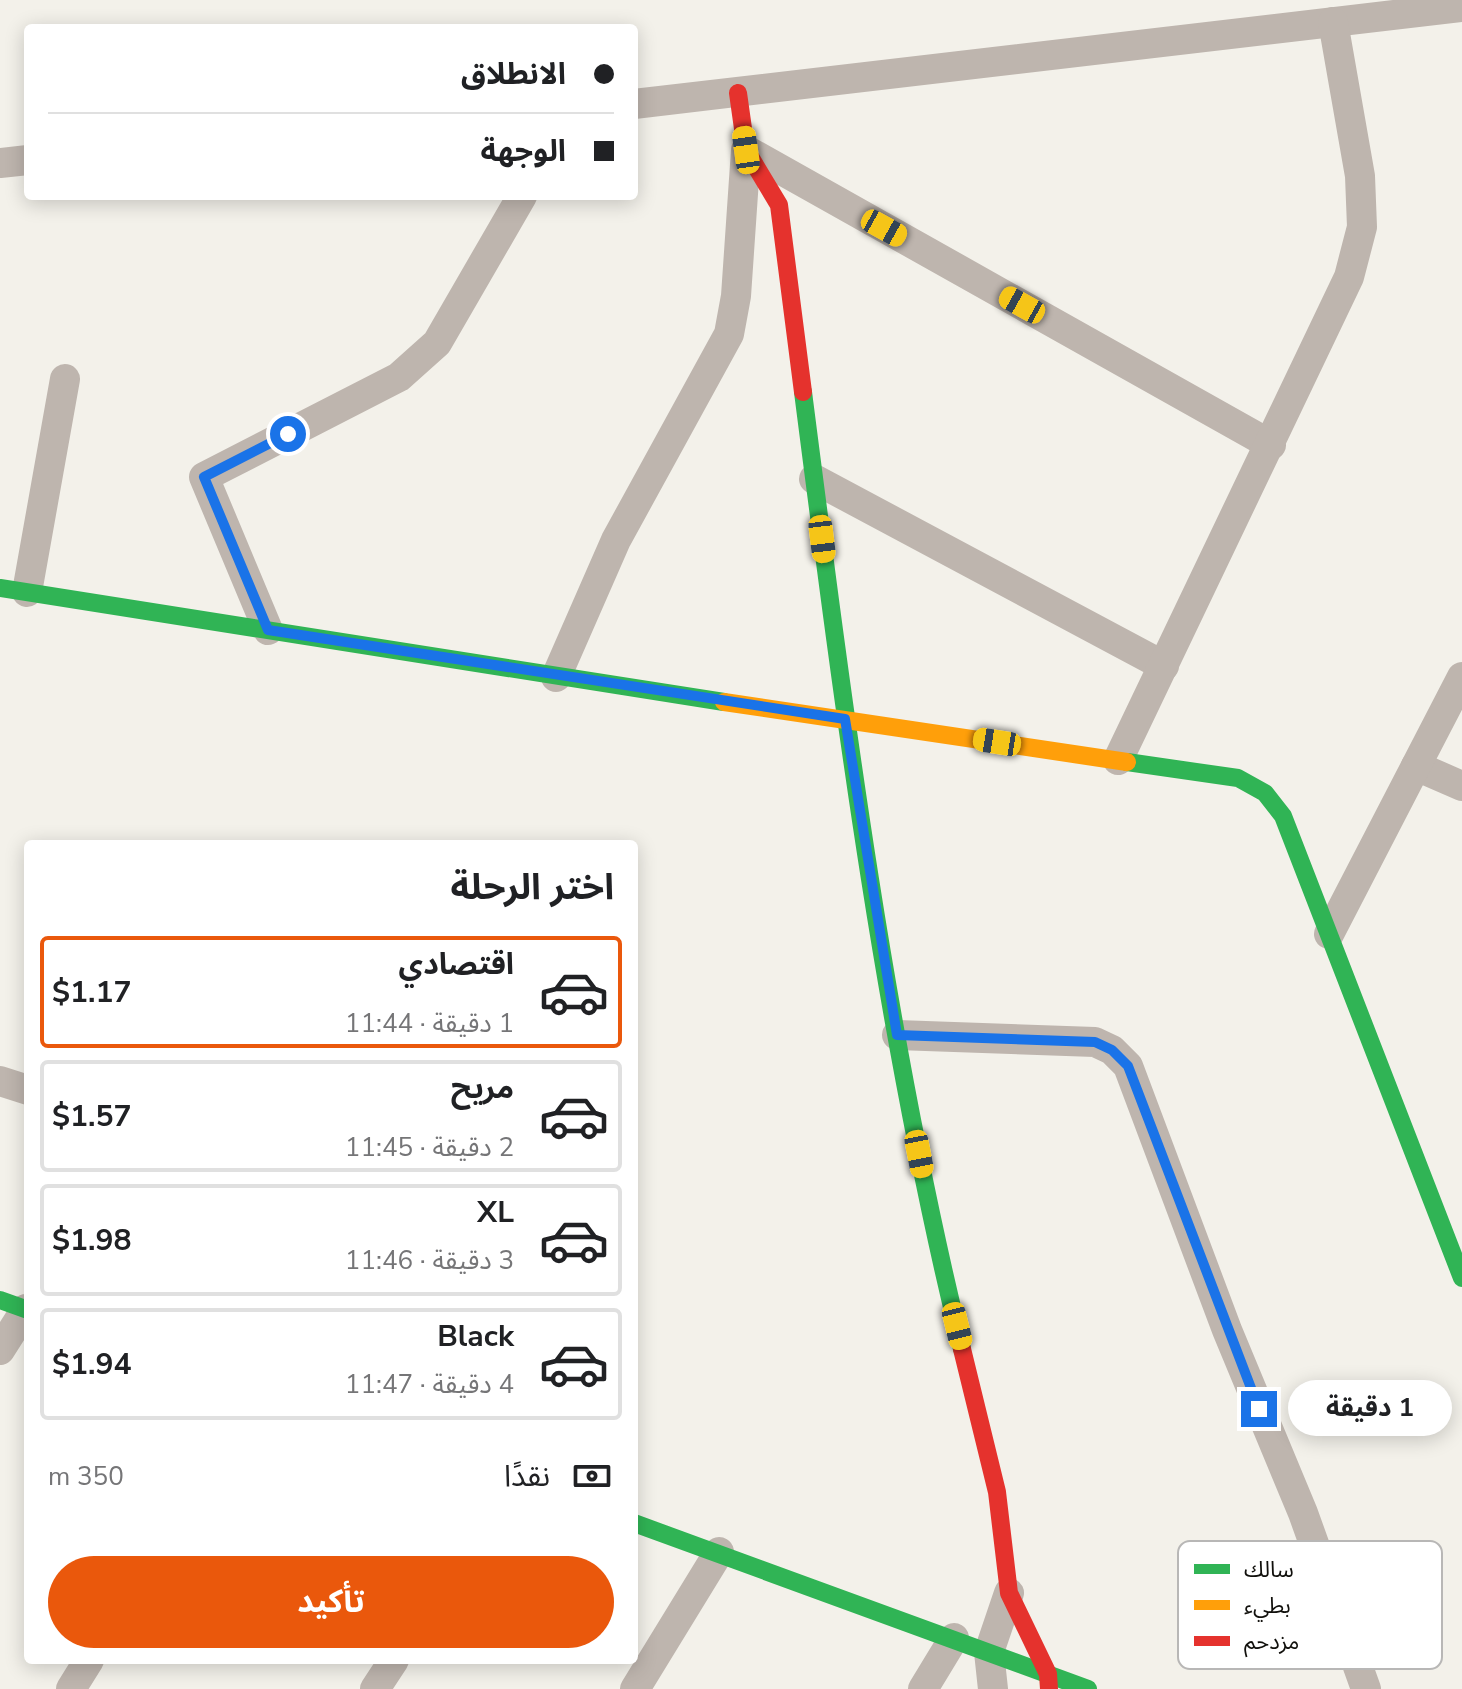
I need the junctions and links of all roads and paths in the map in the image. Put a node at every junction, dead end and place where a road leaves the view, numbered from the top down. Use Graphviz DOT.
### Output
graph roads {
  1 [pos="1462,7"];
  2 [pos="1333,22"];
  3 [pos="738,93"];
  4 [pos="638,104"];
  5 [pos="746,150"];
  6 [pos="24,160"];
  7 [pos="0,163"];
  8 [pos="520,200"];
  9 [pos="65,379"];
  10 [pos="1271,445"];
  11 [pos="814,479"];
  12 [pos="14,590"];
  13 [pos="268,630"];
  14 [pos="1164,666"];
  15 [pos="556,677"];
  16 [pos="1462,677"];
  17 [pos="845,719"];
  18 [pos="1118,760"];
  19 [pos="1416,766"];
  20 [pos="1462,786"];
  21 [pos="1329,934"];
  22 [pos="897,1035"];
  23 [pos="0,1081"];
  24 [pos="24,1089"];
  25 [pos="1461,1269"];
  26 [pos="18,1306"];
  27 [pos="0,1350"];
  28 [pos="638,1524"];
  29 [pos="1313,1541"];
  30 [pos="719,1552"];
  31 [pos="1009,1593"];
  32 [pos="954,1638"];
  33 [pos="989,1652"];
  34 [pos="87,1664"];
  35 [pos="391,1664"];
  36 [pos="1359,1669"];
  37 [pos="1048,1681"];
  38 [pos="71,1689"];
  39 [pos="375,1689"];
  40 [pos="635,1689"];
  41 [pos="923,1689"];
  42 [pos="993,1689"];
  43 [pos="1088,1689"];
  44 [pos="1366,1689"];
  1 -- 2 [label="street"];
  2 -- 3 [label="street"];
  2 -- 10 [label="street"];
  3 -- 4 [label="street"];
  3 -- 5 [label="street"];
  5 -- 10 [label="street"];
  5 -- 11 [label="street"];
  5 -- 15 [label="street"];
  6 -- 7 [label="street"];
  8 -- 13 [label="street"];
  9 -- 12 [label="street"];
  10 -- 14 [label="street"];
  11 -- 14 [label="street"];
  11 -- 17 [label="street"];
  12 -- 13 [label="street"];
  13 -- 15 [label="street"];
  14 -- 18 [label="street"];
  15 -- 17 [label="street"];
  16 -- 19 [label="street"];
  17 -- 18 [label="street"];
  17 -- 22 [label="street"];
  18 -- 21 [label="street"];
  19 -- 20 [label="street"];
  19 -- 21 [label="street"];
  21 -- 25 [label="street"];
  22 -- 29 [label="street"];
  22 -- 31 [label="street"];
  23 -- 24 [label="street"];
  26 -- 27 [label="street"];
  28 -- 30 [label="street"];
  30 -- 32 [label="street"];
  30 -- 40 [label="street"];
  31 -- 33 [label="street"];
  31 -- 37 [label="street"];
  32 -- 33 [label="street"];
  32 -- 41 [label="street"];
  33 -- 37 [label="street"];
  33 -- 42 [label="street"];
  34 -- 38 [label="street"];
  35 -- 39 [label="street"];
  36 -- 44 [label="street"];
  37 -- 43 [label="street"];
}
